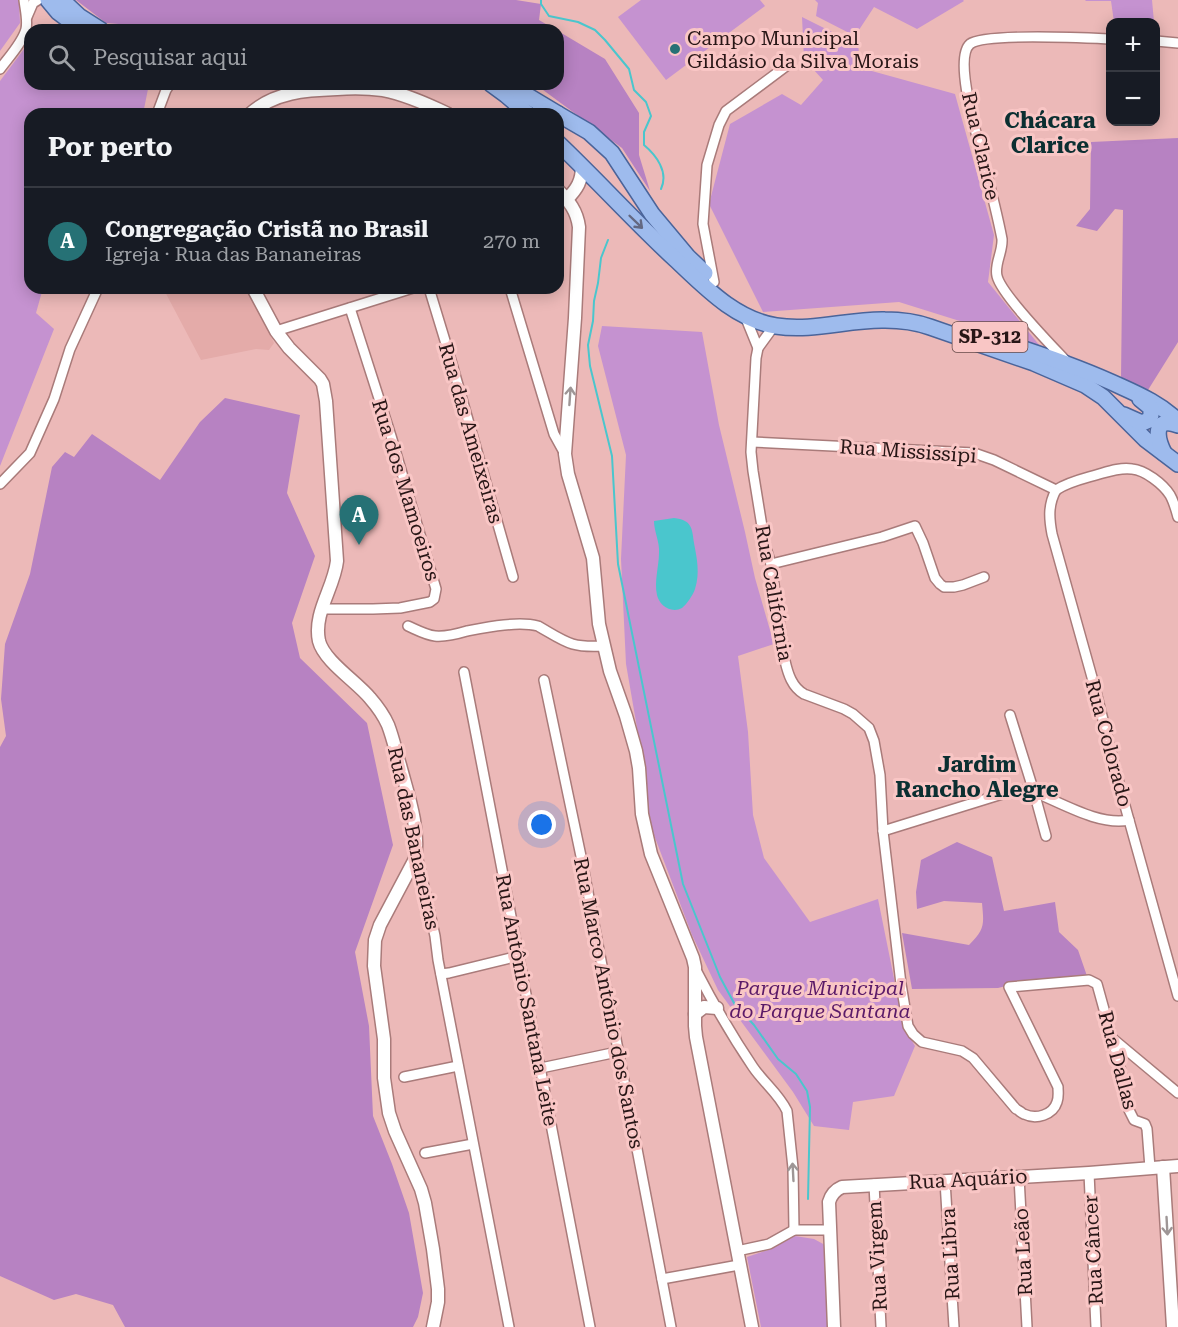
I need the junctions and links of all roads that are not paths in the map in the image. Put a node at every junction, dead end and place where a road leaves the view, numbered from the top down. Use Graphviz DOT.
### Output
graph roads {
  1 [pos="24,0"];
  2 [pos="48,0"];
  3 [pos="27,17"];
  4 [pos="26,24"];
  5 [pos="74,24"];
  6 [pos="92,24"];
  7 [pos="24,33"];
  8 [pos="1106,39"];
  9 [pos="1160,42"];
  10 [pos="1178,43"];
  11 [pos="789,64"];
  12 [pos="0,69"];
  13 [pos="166,90"];
  14 [pos="318,90"];
  15 [pos="383,90"];
  16 [pos="499,90"];
  17 [pos="518,90"];
  18 [pos="159,108"];
  19 [pos="259,108"];
  20 [pos="428,108"];
  21 [pos="521,108"];
  22 [pos="548,108"];
  23 [pos="564,117"];
  24 [pos="589,132"];
  25 [pos="564,146"];
  26 [pos="564,148"];
  27 [pos="618,160"];
  28 [pos="582,166"];
  29 [pos="599,183"];
  30 [pos="577,189"];
  31 [pos="564,193"];
  32 [pos="564,197"];
  33 [pos="714,282"];
  34 [pos="95,294"];
  35 [pos="256,294"];
  36 [pos="394,294"];
  37 [pos="431,294"];
  38 [pos="512,294"];
  39 [pos="350,308"];
  40 [pos="745,316"];
  41 [pos="774,326"];
  42 [pos="276,331"];
  43 [pos="758,348"];
  44 [pos="1068,363"];
  45 [pos="1131,391"];
  46 [pos="1120,413"];
  47 [pos="1178,423"];
  48 [pos="568,425"];
  49 [pos="554,434"];
  50 [pos="752,442"];
  51 [pos="565,454"];
  52 [pos="1164,454"];
  53 [pos="1178,464"];
  54 [pos="0,484"];
  55 [pos="1056,490"];
  56 [pos="1176,502"];
  57 [pos="1178,517"];
  58 [pos="771,564"];
  59 [pos="513,578"];
  60 [pos="984,578"];
  61 [pos="322,609"];
  62 [pos="408,627"];
  63 [pos="604,646"];
  64 [pos="464,672"];
  65 [pos="544,680"];
  66 [pos="1010,715"];
  67 [pos="1034,792"];
  68 [pos="1130,820"];
  69 [pos="883,831"];
  70 [pos="1046,836"];
  71 [pos="416,850"];
  72 [pos="519,956"];
  73 [pos="1173,961"];
  74 [pos="695,967"];
  75 [pos="441,974"];
  76 [pos="1010,987"];
  77 [pos="1178,996"];
  78 [pos="717,1008"];
  79 [pos="695,1014"];
  80 [pos="1112,1038"];
  81 [pos="617,1052"];
  82 [pos="458,1066"];
  83 [pos="541,1068"];
  84 [pos="404,1077"];
  85 [pos="1178,1093"];
  86 [pos="473,1144"];
  87 [pos="425,1153"];
  88 [pos="1178,1166"];
  89 [pos="1157,1168"];
  90 [pos="1089,1173"];
  91 [pos="1019,1177"];
  92 [pos="945,1181"];
  93 [pos="874,1184"];
  94 [pos="794,1230"];
  95 [pos="830,1230"];
  96 [pos="737,1251"];
  97 [pos="739,1265"];
  98 [pos="662,1279"];
  99 [pos="433,1327"];
  100 [pos="508,1327"];
  101 [pos="590,1327"];
  102 [pos="671,1327"];
  103 [pos="752,1327"];
  104 [pos="834,1327"];
  105 [pos="881,1327"];
  106 [pos="954,1327"];
  107 [pos="1027,1327"];
  108 [pos="1096,1327"];
  109 [pos="1173,1327"];
  1 -- 3 [label="street"];
  2 -- 3 [label="street"];
  2 -- 5 [label="main road"];
  2 -- 6 [label="main road"];
  3 -- 4 [label="street"];
  7 -- 12 [label="street"];
  8 -- 44 [label="street, Rua Clarice"];
  9 -- 10 [label="street"];
  11 -- 33 [label="street"];
  13 -- 18 [label="street"];
  14 -- 19 [label="street"];
  15 -- 20 [label="street"];
  16 -- 21 [label="main road"];
  17 -- 22 [label="main road, SP-312"];
  23 -- 24 [label="main road, SP-312"];
  24 -- 25 [label="main road"];
  24 -- 27 [label="main road, SP-312"];
  26 -- 28 [label="main road, SP-312"];
  27 -- 29 [label="main road"];
  27 -- 33 [label="main road, SP-312"];
  28 -- 29 [label="main road, SP-312"];
  28 -- 30 [label="street"];
  29 -- 30 [label="street"];
  29 -- 40 [label="main road, SP-312, one-way"];
  30 -- 31 [label="street"];
  48 -- 32 [label="street, one-way"];
  33 -- 44 [label="main road, SP-312"];
  34 -- 54 [label="street"];
  35 -- 42 [label="street, Rua das Bananeiras"];
  36 -- 39 [label="street"];
  37 -- 59 [label="street, Rua das Ameixeiras"];
  38 -- 49 [label="street"];
  39 -- 42 [label="street"];
  39 -- 61 [label="street, Rua dos Mamoeiros"];
  40 -- 41 [label="main road, SP-312"];
  40 -- 43 [label="street, Rua Califórnia"];
  41 -- 43 [label="street"];
  41 -- 46 [label="main road, SP-312"];
  42 -- 61 [label="street, Rua das Bananeiras"];
  43 -- 50 [label="street, Rua Califórnia"];
  44 -- 45 [label="main road, SP-312"];
  45 -- 46 [label="main road"];
  45 -- 47 [label="main road, SP-312"];
  46 -- 52 [label="main road, SP-312"];
  47 -- 52 [label="main road"];
  48 -- 49 [label="street"];
  48 -- 51 [label="street"];
  49 -- 51 [label="street"];
  50 -- 55 [label="street, Rua Mississípi"];
  50 -- 58 [label="street, Rua Califórnia"];
  51 -- 63 [label="street"];
  52 -- 53 [label="main road, SP-312"];
  55 -- 56 [label="street"];
  55 -- 68 [label="street, Rua Colorado"];
  56 -- 57 [label="street"];
  58 -- 60 [label="street"];
  58 -- 69 [label="street, Rua Califórnia"];
  61 -- 71 [label="street, Rua das Bananeiras"];
  62 -- 63 [label="street"];
  63 -- 74 [label="street"];
  64 -- 72 [label="street, Rua Antônio Santana Leite"];
  65 -- 81 [label="street, Rua Marco Antônio dos Santos"];
  66 -- 67 [label="street"];
  67 -- 68 [label="street"];
  67 -- 69 [label="street"];
  67 -- 70 [label="street"];
  68 -- 73 [label="street, Rua Colorado"];
  69 -- 76 [label="street, Rua Califórnia"];
  71 -- 75 [label="street, Rua das Bananeiras"];
  71 -- 99 [label="street"];
  72 -- 75 [label="street"];
  72 -- 83 [label="street, Rua Antônio Santana Leite"];
  73 -- 77 [label="street, Rua Colorado"];
  74 -- 78 [label="street"];
  74 -- 79 [label="street"];
  75 -- 82 [label="street, Rua das Bananeiras"];
  76 -- 80 [label="street, Rua Dallas"];
  78 -- 79 [label="street"];
  94 -- 78 [label="street, one-way"];
  79 -- 96 [label="street"];
  80 -- 85 [label="street"];
  80 -- 89 [label="street, Rua Dallas"];
  81 -- 83 [label="street"];
  81 -- 98 [label="street, Rua Marco Antônio dos Santos"];
  82 -- 84 [label="street"];
  82 -- 86 [label="street, Rua das Bananeiras"];
  83 -- 101 [label="street, Rua Antônio Santana Leite"];
  86 -- 87 [label="street"];
  86 -- 100 [label="street, Rua das Bananeiras"];
  88 -- 89 [label="street, Rua Aquário"];
  89 -- 90 [label="street, Rua Aquário"];
  89 -- 109 [label="street, one-way"];
  90 -- 91 [label="street, Rua Aquário"];
  90 -- 108 [label="street, Rua Câncer"];
  91 -- 92 [label="street, Rua Aquário"];
  91 -- 107 [label="street, Rua Leão"];
  92 -- 93 [label="street, Rua Aquário"];
  92 -- 106 [label="street, Rua Libra"];
  93 -- 95 [label="street, Rua Aquário"];
  93 -- 105 [label="street, Rua Virgem"];
  94 -- 95 [label="street"];
  94 -- 96 [label="street"];
  95 -- 104 [label="street"];
  96 -- 97 [label="street"];
  97 -- 98 [label="street"];
  97 -- 103 [label="street"];
  98 -- 102 [label="street, Rua Marco Antônio dos Santos"];
}
